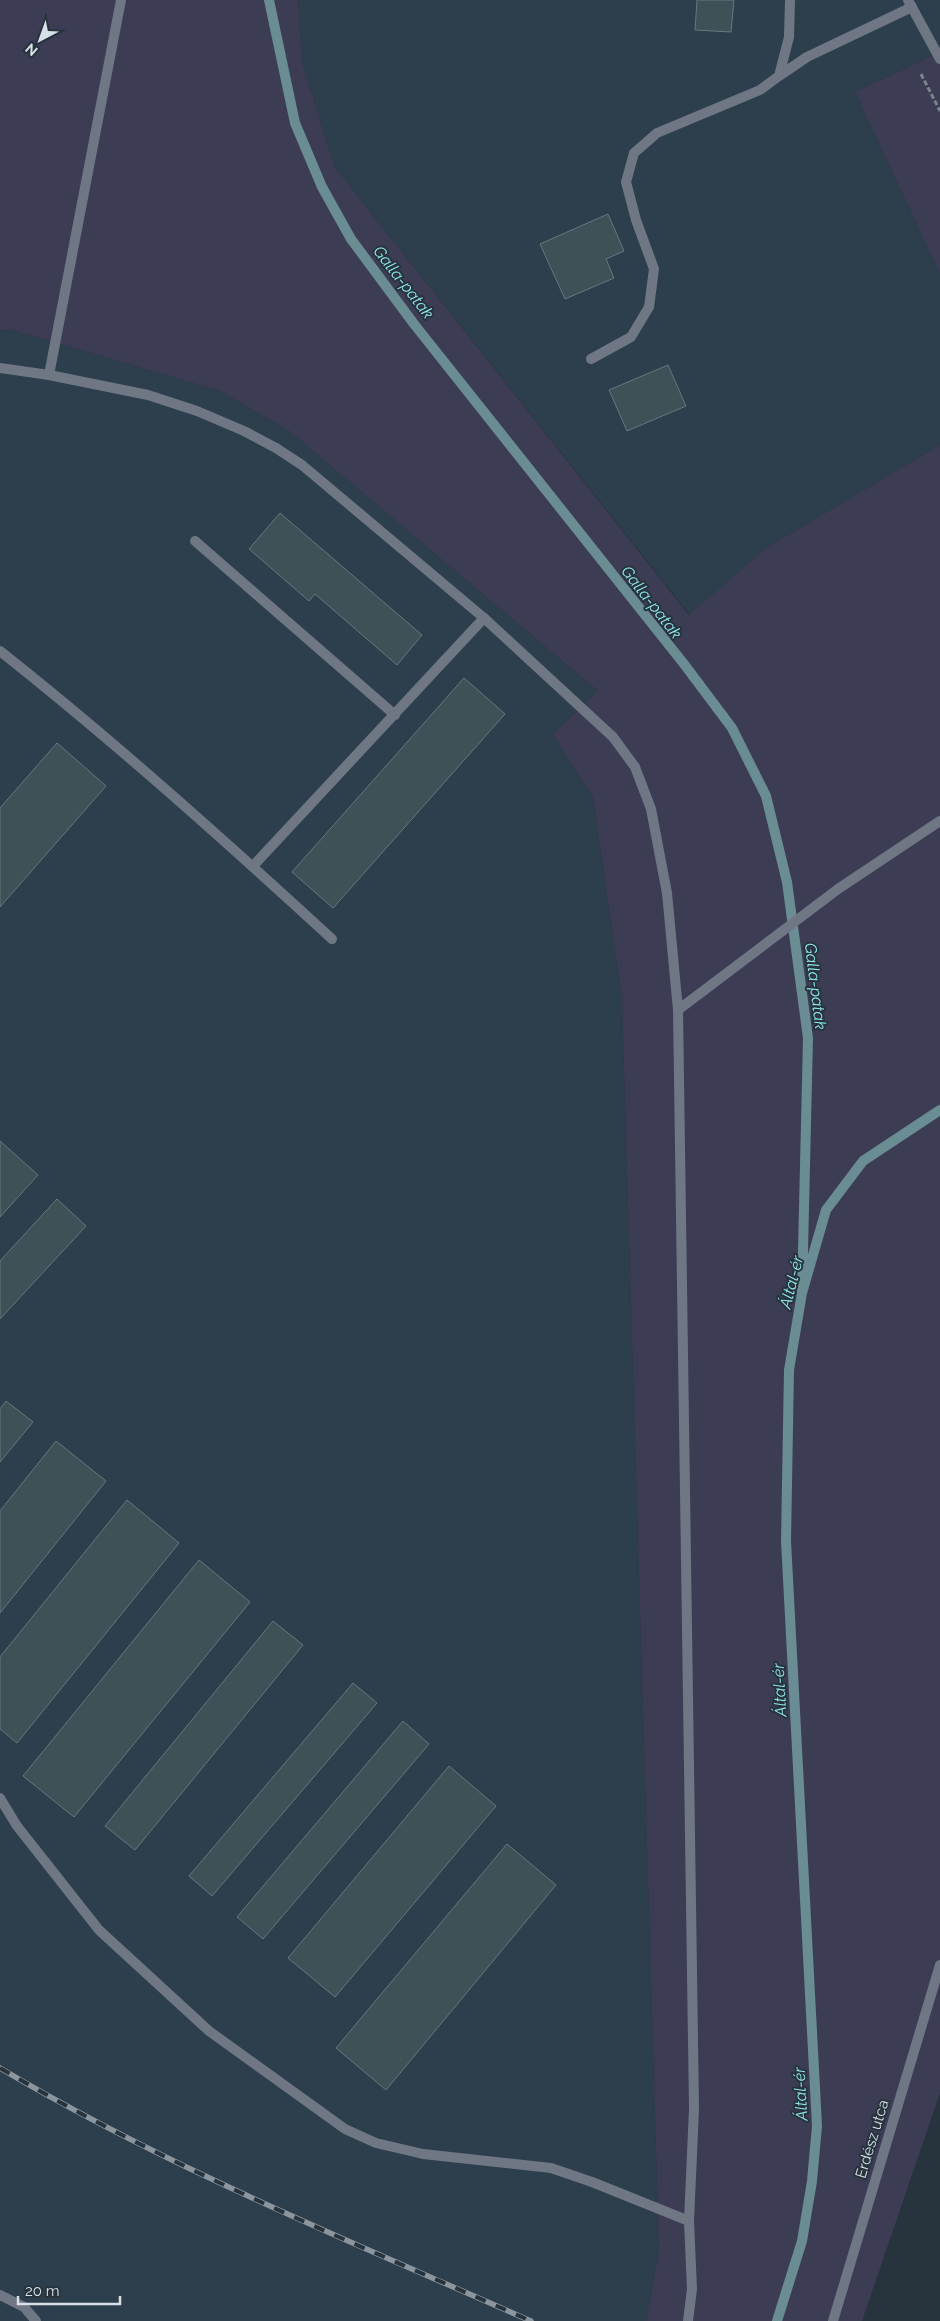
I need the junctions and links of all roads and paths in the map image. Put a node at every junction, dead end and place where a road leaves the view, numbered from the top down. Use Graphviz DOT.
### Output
graph roads {
  1 [pos="121,0"];
  2 [pos="790,0"];
  3 [pos="910,3"];
  4 [pos="940,59"];
  5 [pos="779,76"];
  6 [pos="591,359"];
  7 [pos="0,368"];
  8 [pos="49,375"];
  9 [pos="195,541"];
  10 [pos="484,618"];
  11 [pos="0,651"];
  12 [pos="395,715"];
  13 [pos="940,821"];
  14 [pos="253,866"];
  15 [pos="332,939"];
  16 [pos="678,1010"];
  17 [pos="0,1798"];
  18 [pos="940,1965"];
  19 [pos="689,2221"];
  20 [pos="0,2295"];
  21 [pos="36,2321"];
  22 [pos="688,2321"];
  23 [pos="833,2321"];
  1 -- 8 [label="street"];
  2 -- 5 [label="street"];
  3 -- 4 [label="street"];
  3 -- 5 [label="street"];
  5 -- 6 [label="street"];
  7 -- 8 [label="street"];
  8 -- 10 [label="street"];
  9 -- 12 [label="street"];
  10 -- 12 [label="street"];
  10 -- 16 [label="street"];
  11 -- 14 [label="street"];
  12 -- 14 [label="street"];
  13 -- 16 [label="street"];
  14 -- 15 [label="street"];
  16 -- 19 [label="street"];
  17 -- 19 [label="street"];
  18 -- 23 [label="street, Erdész utca"];
  19 -- 22 [label="street"];
  20 -- 21 [label="street"];
}
